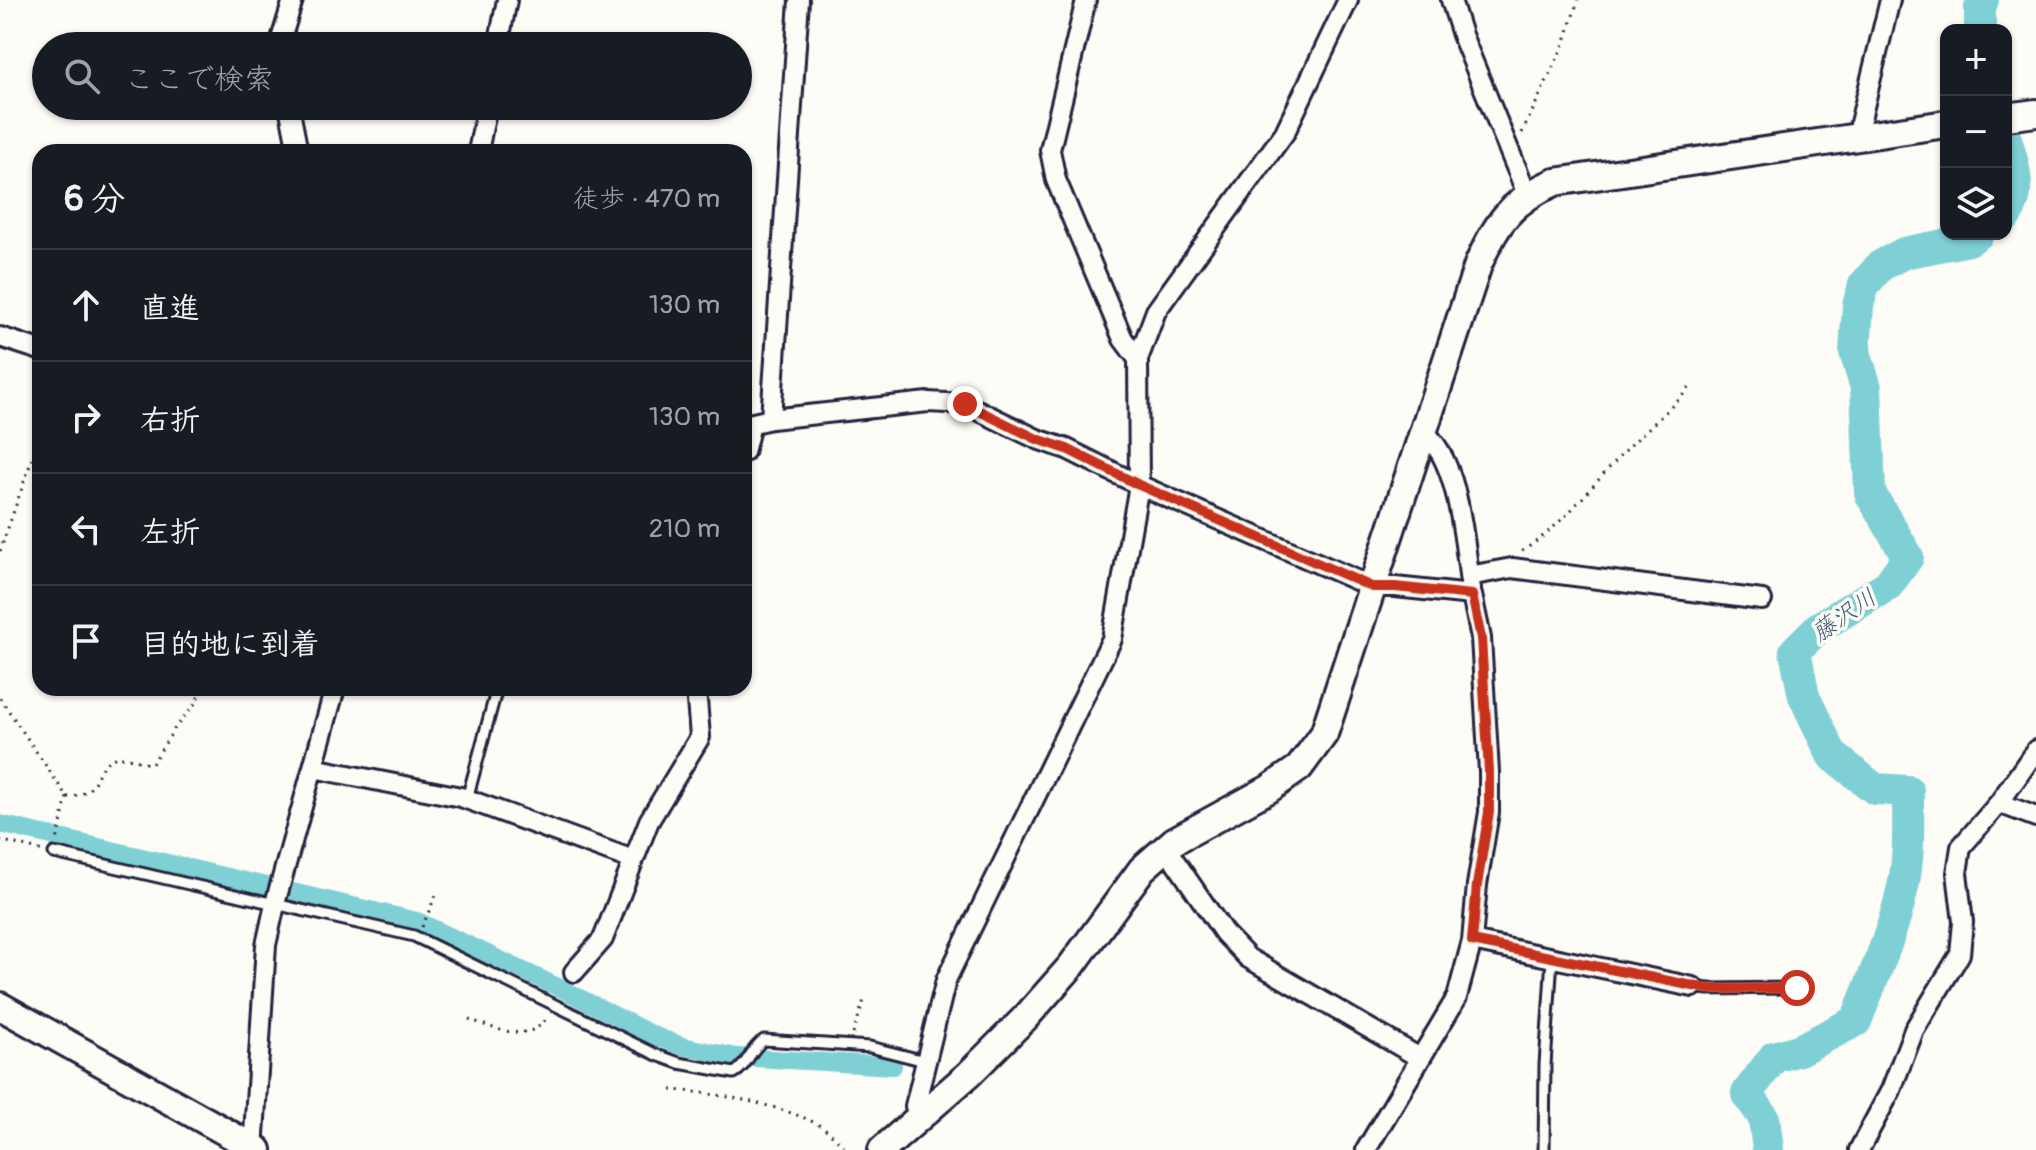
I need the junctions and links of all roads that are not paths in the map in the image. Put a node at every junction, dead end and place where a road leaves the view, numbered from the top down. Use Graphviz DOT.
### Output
graph roads {
  1 [pos="293,0"];
  2 [pos="507,0"];
  3 [pos="799,0"];
  4 [pos="1086,0"];
  5 [pos="1348,0"];
  6 [pos="1451,0"];
  7 [pos="1890,0"];
  8 [pos="283,32"];
  9 [pos="501,32"];
  10 [pos="2036,113"];
  11 [pos="2012,116"];
  12 [pos="292,120"];
  13 [pos="484,120"];
  14 [pos="1940,125"];
  15 [pos="1864,135"];
  16 [pos="296,144"];
  17 [pos="480,144"];
  18 [pos="1527,194"];
  19 [pos="0,337"];
  20 [pos="32,347"];
  21 [pos="1138,359"];
  22 [pos="771,419"];
  23 [pos="752,423"];
  24 [pos="1423,431"];
  25 [pos="1139,485"];
  26 [pos="1469,576"];
  27 [pos="1372,587"];
  28 [pos="1472,595"];
  29 [pos="1762,600"];
  30 [pos="333,696"];
  31 [pos="495,696"];
  32 [pos="697,696"];
  33 [pos="2036,750"];
  34 [pos="313,768"];
  35 [pos="467,799"];
  36 [pos="1999,803"];
  37 [pos="2036,817"];
  38 [pos="1166,848"];
  39 [pos="54,851"];
  40 [pos="633,860"];
  41 [pos="276,902"];
  42 [pos="1472,941"];
  43 [pos="1552,957"];
  44 [pos="574,972"];
  45 [pos="1693,987"];
  46 [pos="1797,988"];
  47 [pos="0,1006"];
  48 [pos="1420,1058"];
  49 [pos="925,1061"];
  50 [pos="918,1119"];
  51 [pos="255,1149"];
  52 [pos="882,1150"];
  53 [pos="1366,1150"];
  54 [pos="1544,1150"];
  55 [pos="1859,1150"];
  1 -- 8 [label="street"];
  2 -- 9 [label="street"];
  3 -- 22 [label="street"];
  4 -- 21 [label="street"];
  5 -- 21 [label="street"];
  6 -- 18 [label="street"];
  7 -- 15 [label="street"];
  10 -- 11 [label="street"];
  12 -- 16 [label="street"];
  13 -- 17 [label="street"];
  14 -- 15 [label="street"];
  15 -- 18 [label="street"];
  18 -- 24 [label="street"];
  19 -- 20 [label="street"];
  21 -- 25 [label="street"];
  22 -- 23 [label="street"];
  22 -- 25 [label="street"];
  24 -- 26 [label="street"];
  24 -- 27 [label="street"];
  25 -- 27 [label="street"];
  25 -- 49 [label="street"];
  26 -- 28 [label="street"];
  26 -- 29 [label="street"];
  27 -- 28 [label="street"];
  27 -- 38 [label="street"];
  28 -- 42 [label="street"];
  30 -- 34 [label="street"];
  31 -- 35 [label="lane"];
  32 -- 40 [label="street"];
  33 -- 36 [label="street"];
  34 -- 35 [label="street"];
  34 -- 41 [label="street"];
  35 -- 40 [label="street"];
  36 -- 37 [label="street"];
  36 -- 55 [label="street"];
  38 -- 48 [label="street"];
  38 -- 50 [label="street"];
  39 -- 41 [label="lane"];
  40 -- 44 [label="street"];
  41 -- 49 [label="lane"];
  41 -- 51 [label="street"];
  42 -- 43 [label="street"];
  42 -- 48 [label="street"];
  43 -- 45 [label="street"];
  43 -- 54 [label="lane"];
  45 -- 46 [label="lane"];
  47 -- 51 [label="street"];
  48 -- 53 [label="street"];
  49 -- 50 [label="street"];
  50 -- 52 [label="street"];
}
